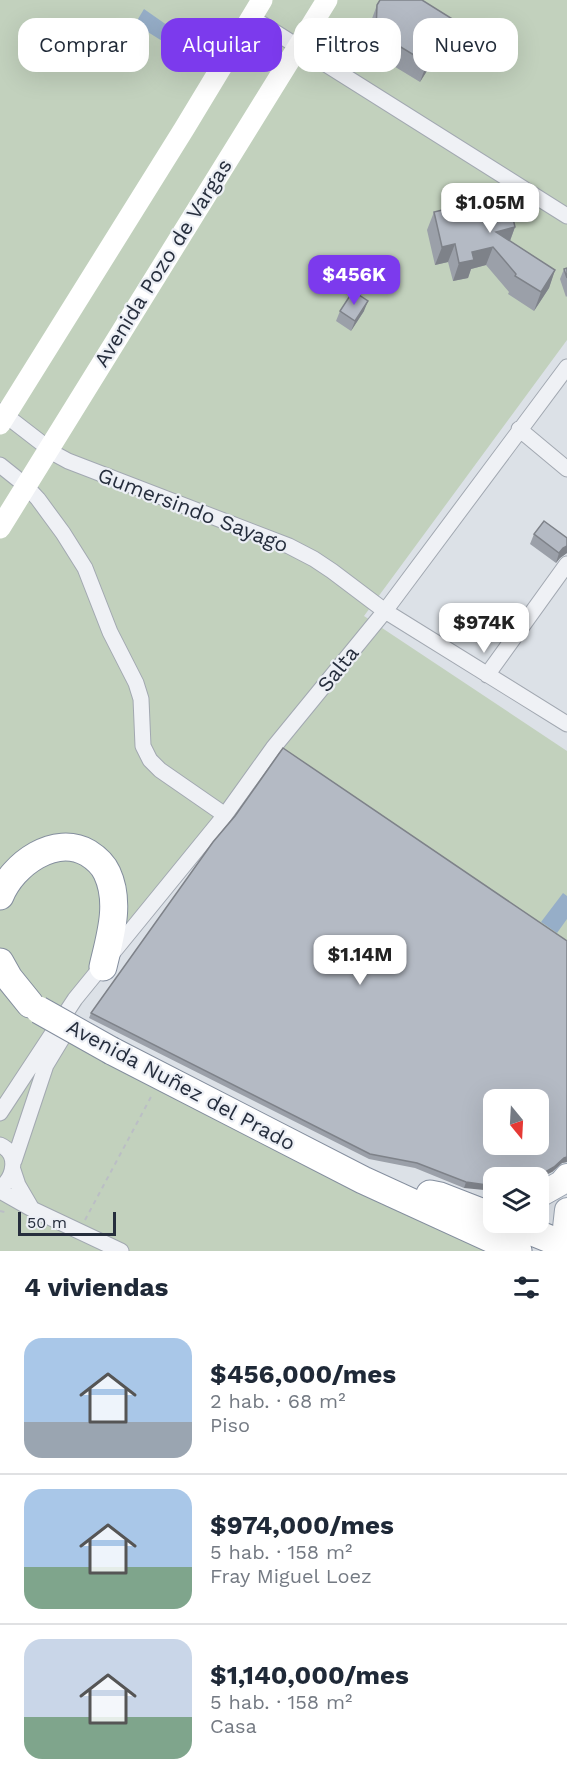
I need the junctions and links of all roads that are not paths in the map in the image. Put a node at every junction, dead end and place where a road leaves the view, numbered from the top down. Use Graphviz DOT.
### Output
graph roads {
  1 [pos="327,0"];
  2 [pos="256,9"];
  3 [pos="316,18"];
  4 [pos="294,43"];
  5 [pos="294,53"];
  6 [pos="338,72"];
  7 [pos="567,216"];
  8 [pos="567,367"];
  9 [pos="2,417"];
  10 [pos="519,429"];
  11 [pos="48,448"];
  12 [pos="0,465"];
  13 [pos="567,469"];
  14 [pos="25,485"];
  15 [pos="0,528"];
  16 [pos="567,564"];
  17 [pos="385,611"];
  18 [pos="487,675"];
  19 [pos="567,724"];
  20 [pos="225,815"];
  21 [pos="0,896"];
  22 [pos="0,962"];
  23 [pos="103,967"];
  24 [pos="0,986"];
  25 [pos="34,1007"];
  26 [pos="0,1113"];
  27 [pos="0,1145"];
  28 [pos="13,1165"];
  29 [pos="567,1176"];
  30 [pos="363,1180"];
  31 [pos="0,1190"];
  32 [pos="549,1190"];
  33 [pos="32,1209"];
  34 [pos="483,1210"];
  35 [pos="567,1210"];
  36 [pos="536,1233"];
  37 [pos="567,1245"];
  38 [pos="122,1251"];
  39 [pos="518,1251"];
  1 -- 3 [label="main road, Avenida Pozo de Vargas"];
  2 -- 4 [label="street"];
  2 -- 9 [label="main road"];
  5 -- 11 [label="main road, Avenida Pozo de Vargas"];
  6 -- 7 [label="street"];
  8 -- 10 [label="street, Salta"];
  9 -- 11 [label="street, Gumersindo Sayago"];
  10 -- 13 [label="street"];
  10 -- 17 [label="street, Salta"];
  11 -- 14 [label="main road, Avenida Pozo de Vargas"];
  11 -- 17 [label="street, Gumersindo Sayago"];
  12 -- 14 [label="street"];
  14 -- 15 [label="main road, Avenida Pozo de Vargas"];
  14 -- 20 [label="street"];
  16 -- 18 [label="street"];
  17 -- 18 [label="street, Gumersindo Sayago"];
  17 -- 20 [label="street, Salta"];
  18 -- 19 [label="street, Gumersindo Sayago"];
  20 -- 23 [label="street, Salta"];
  21 -- 23 [label="highway"];
  22 -- 25 [label="highway"];
  23 -- 26 [label="street"];
  23 -- 28 [label="street"];
  24 -- 25 [label="highway, Avenida Nuñez del Prado"];
  25 -- 30 [label="highway, Avenida Nuñez del Prado, bridge"];
  27 -- 28 [label="street"];
  28 -- 31 [label="street"];
  28 -- 33 [label="street"];
  29 -- 32 [label="main road"];
  30 -- 34 [label="highway, Avenida Nuñez del Prado"];
  30 -- 39 [label="highway, Avenida Nuñez del Prado"];
  31 -- 33 [label="street"];
  33 -- 38 [label="street"];
  35 -- 37 [label="main road"];
  36 -- 37 [label="highway"];
}
